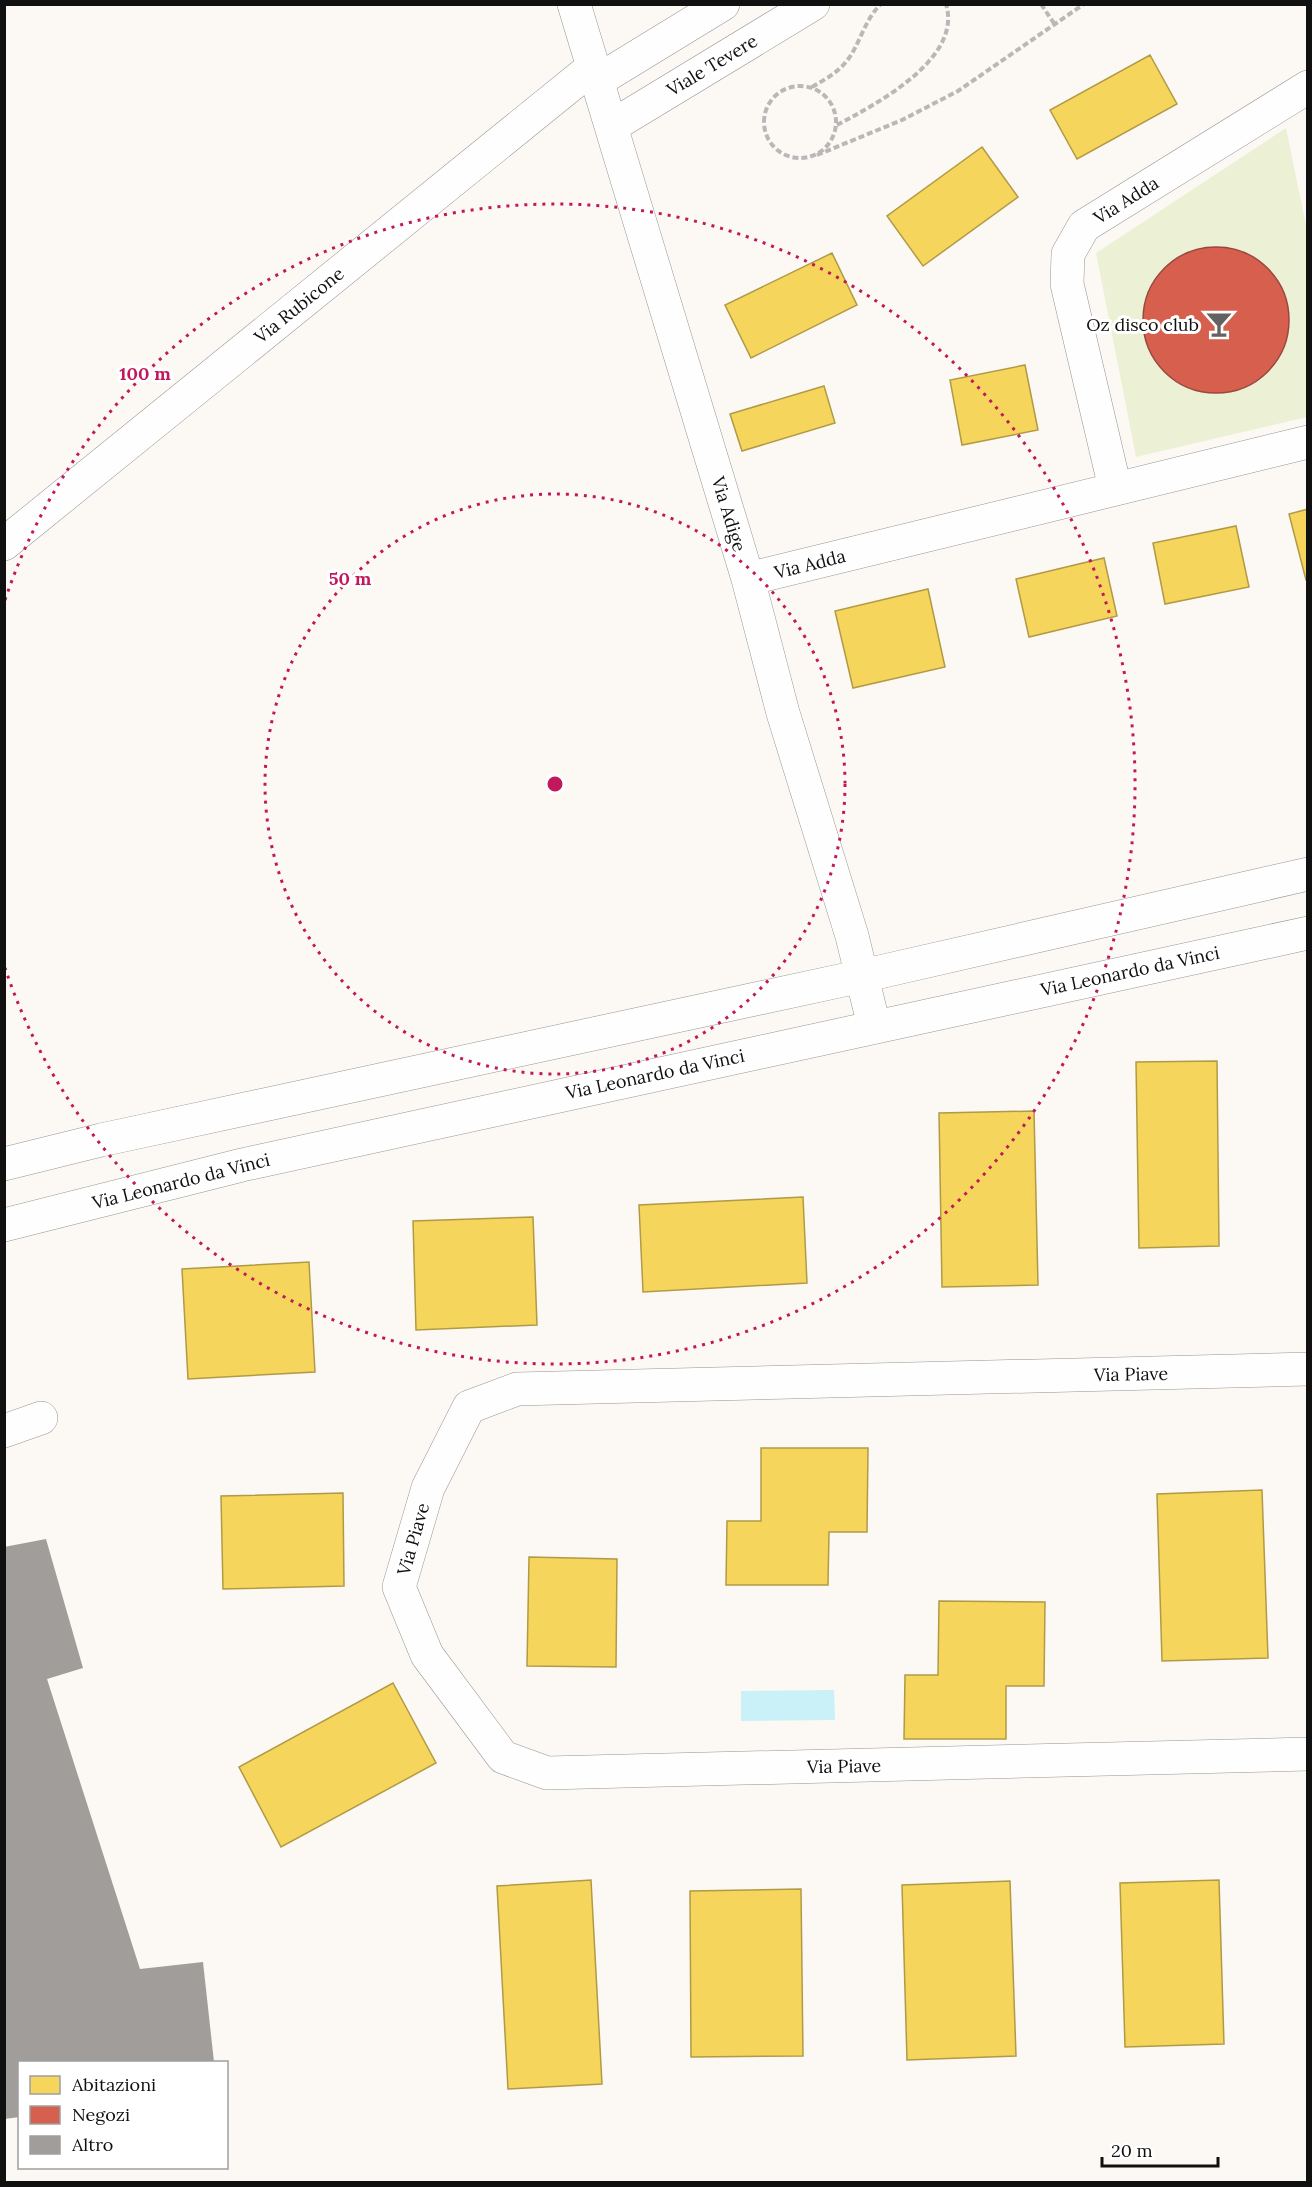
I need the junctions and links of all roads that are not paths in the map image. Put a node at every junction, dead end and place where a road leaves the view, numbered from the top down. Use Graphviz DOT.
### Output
graph roads {
  1 [pos="574,4"];
  2 [pos="723,4"];
  3 [pos="813,4"];
  4 [pos="595,74"];
  5 [pos="1308,87"];
  6 [pos="612,126"];
  7 [pos="1308,442"];
  8 [pos="1115,488"];
  9 [pos="4,544"];
  10 [pos="748,579"];
  11 [pos="1308,874"];
  12 [pos="1308,933"];
  13 [pos="862,976"];
  14 [pos="874,1026"];
  15 [pos="4,1164"];
  16 [pos="4,1225"];
  17 [pos="1308,1369"];
  18 [pos="41,1418"];
  19 [pos="4,1431"];
  20 [pos="1308,1754"];
  1 -- 4 [label="street, Via Adige"];
  2 -- 4 [label="street"];
  3 -- 6 [label="street, Viale Tevere"];
  4 -- 6 [label="street, Via Adige"];
  4 -- 9 [label="street, Via Rubicone"];
  5 -- 8 [label="street, Via Adda"];
  6 -- 10 [label="street, Via Adige"];
  7 -- 8 [label="street, Via Adda"];
  8 -- 10 [label="street, Via Adda"];
  10 -- 13 [label="street, Via Adige"];
  11 -- 13 [label="street"];
  12 -- 14 [label="street, Via Leonardo da Vinci"];
  13 -- 14 [label="street, Via Adige"];
  13 -- 15 [label="street"];
  14 -- 16 [label="street, Via Leonardo da Vinci"];
  17 -- 20 [label="street, Via Piave"];
  18 -- 19 [label="street"];
}
